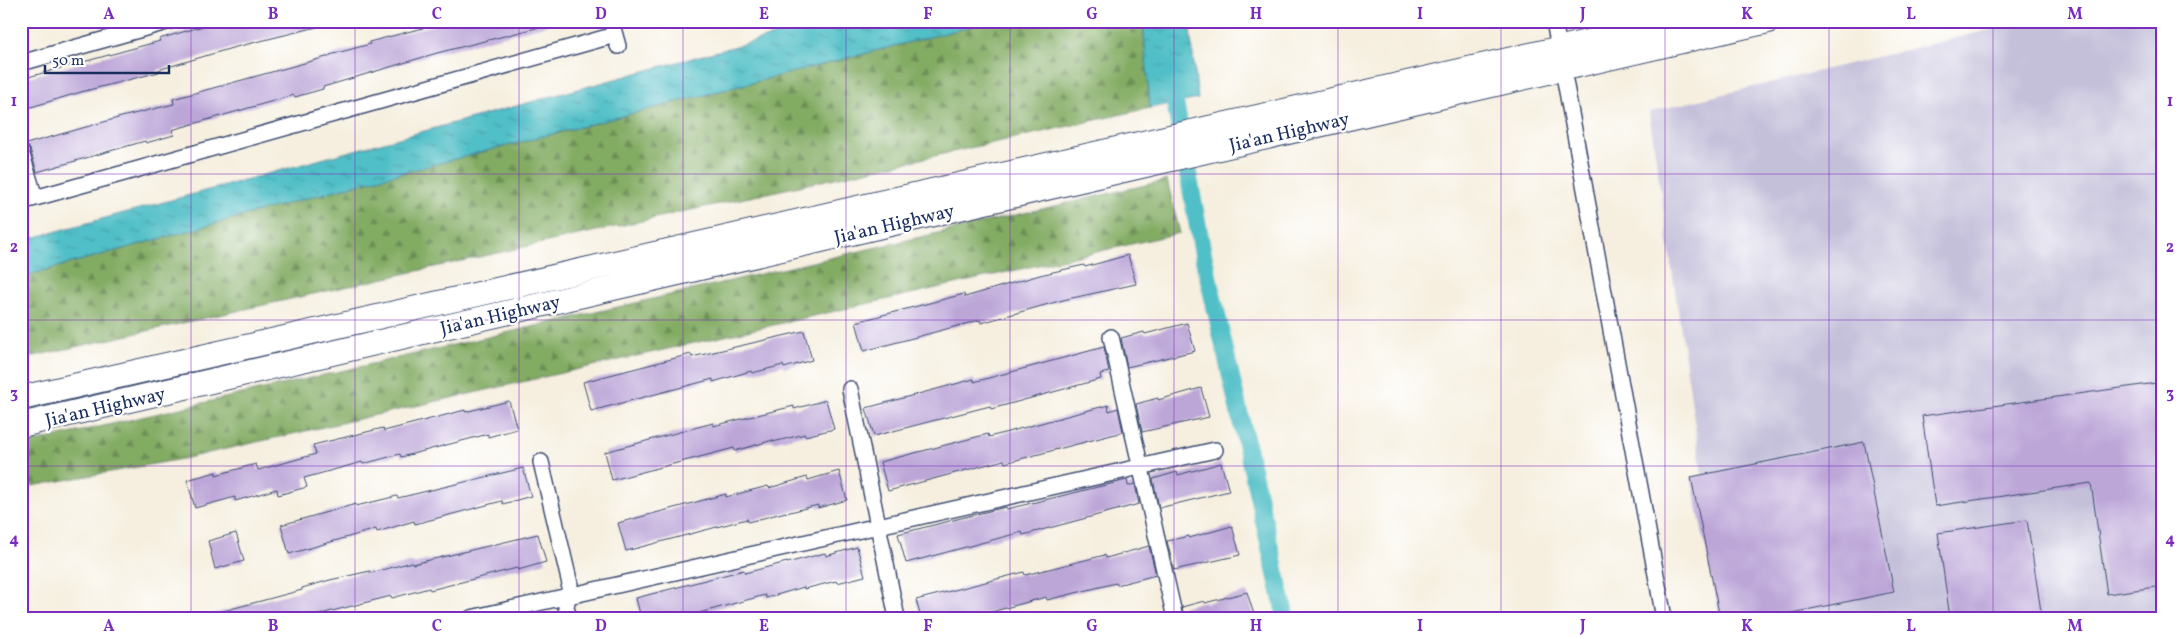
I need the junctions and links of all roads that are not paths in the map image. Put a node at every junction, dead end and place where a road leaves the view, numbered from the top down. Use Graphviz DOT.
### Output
graph roads {
  1 [pos="170,21"];
  2 [pos="1554,21"];
  3 [pos="1680,21"];
  4 [pos="1768,21"];
  5 [pos="615,34"];
  6 [pos="1561,58"];
  7 [pos="21,63"];
  8 [pos="21,152"];
  9 [pos="1152,152"];
  10 [pos="28,200"];
  11 [pos="1111,337"];
  12 [pos="850,388"];
  13 [pos="21,398"];
  14 [pos="21,425"];
  15 [pos="1215,450"];
  16 [pos="541,462"];
  17 [pos="1141,467"];
  18 [pos="878,526"];
  19 [pos="570,595"];
  20 [pos="471,618"];
  21 [pos="569,618"];
  22 [pos="897,618"];
  23 [pos="1175,618"];
  24 [pos="1664,618"];
  1 -- 7 [label="street"];
  2 -- 6 [label="street"];
  3 -- 6 [label="main road, Jia'an Highway"];
  4 -- 6 [label="main road, Jia'an Highway"];
  5 -- 10 [label="street"];
  6 -- 9 [label="main road, Jia'an Highway"];
  6 -- 24 [label="street"];
  8 -- 10 [label="street"];
  9 -- 13 [label="main road, Jia'an Highway"];
  9 -- 14 [label="main road, Jia'an Highway"];
  11 -- 17 [label="street"];
  12 -- 18 [label="street"];
  15 -- 17 [label="street"];
  16 -- 19 [label="street"];
  17 -- 18 [label="street"];
  17 -- 23 [label="street"];
  18 -- 19 [label="street"];
  18 -- 22 [label="street"];
  19 -- 20 [label="street"];
  19 -- 21 [label="street"];
}
